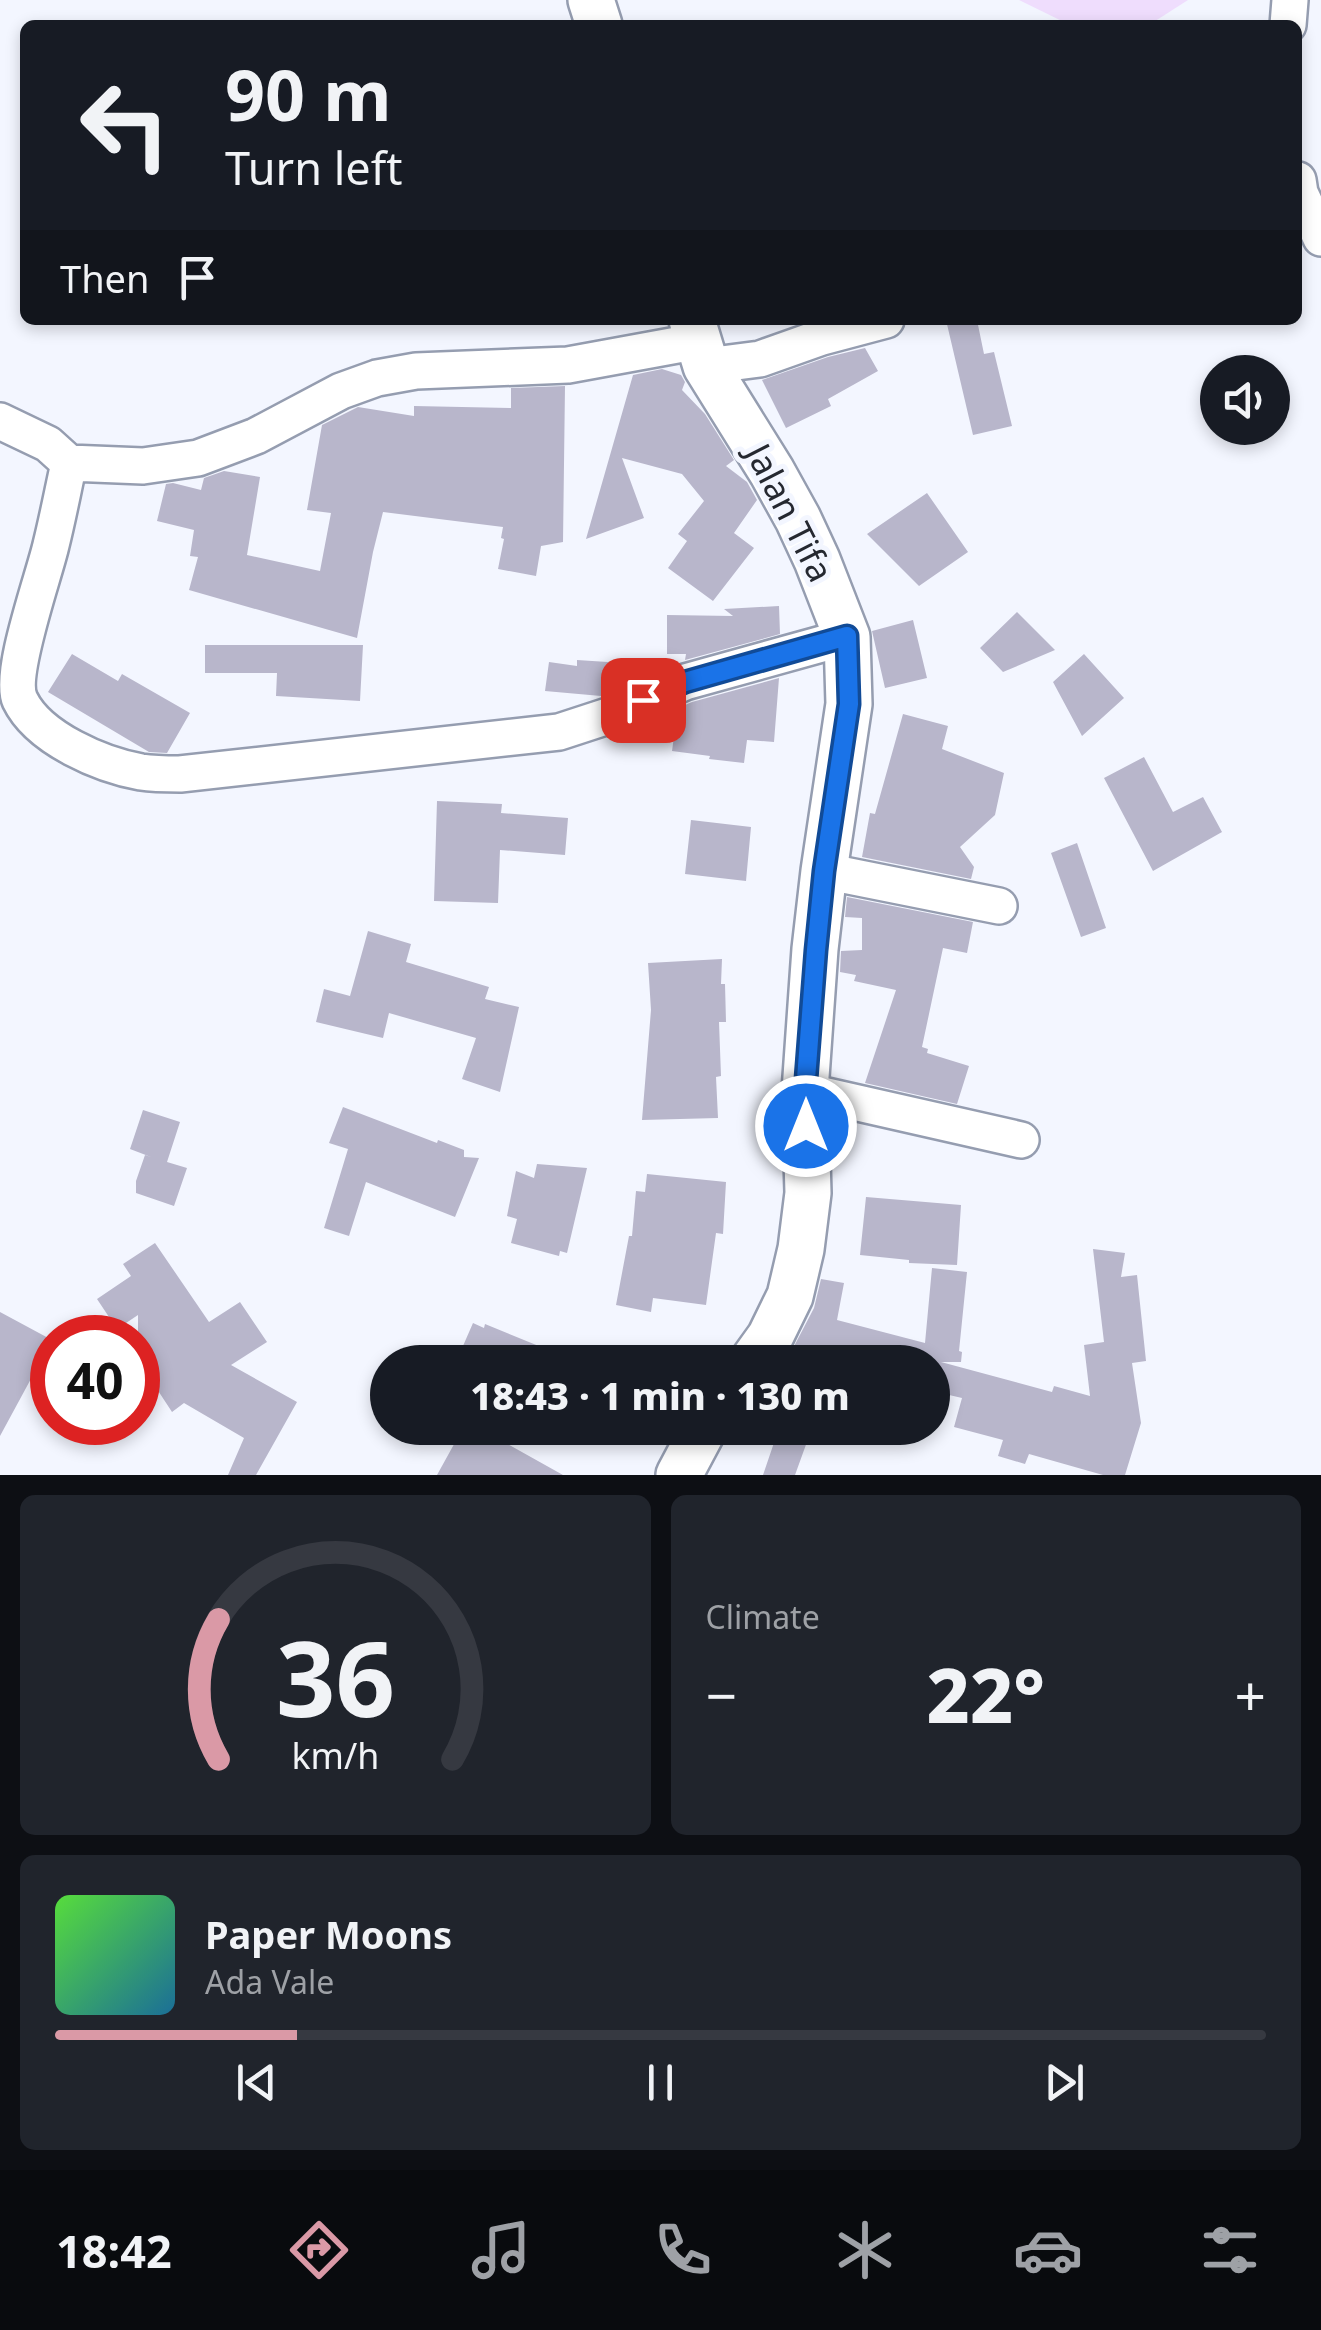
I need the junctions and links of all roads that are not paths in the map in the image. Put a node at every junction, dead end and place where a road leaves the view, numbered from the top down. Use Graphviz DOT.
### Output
graph roads {
  1 [pos="1302,198"];
  2 [pos="1321,238"];
  3 [pos="867,325"];
  4 [pos="699,342"];
  5 [pos="0,421"];
  6 [pos="69,462"];
  7 [pos="847,636"];
  8 [pos="9,709"];
  9 [pos="824,871"];
  10 [pos="1000,906"];
  11 [pos="805,1092"];
  12 [pos="1021,1140"];
  13 [pos="765,1345"];
  14 [pos="695,1445"];
  15 [pos="679,1475"];
  1 -- 2 [label="street"];
  3 -- 4 [label="street"];
  4 -- 6 [label="street"];
  4 -- 7 [label="street, Jalan Tifa"];
  5 -- 6 [label="street"];
  6 -- 8 [label="street"];
  7 -- 8 [label="street"];
  7 -- 9 [label="street, Jalan Tifa"];
  9 -- 10 [label="street"];
  9 -- 11 [label="street, Jalan Tifa"];
  11 -- 12 [label="street"];
  11 -- 13 [label="street, Jalan Tifa"];
  14 -- 15 [label="street"];
}
